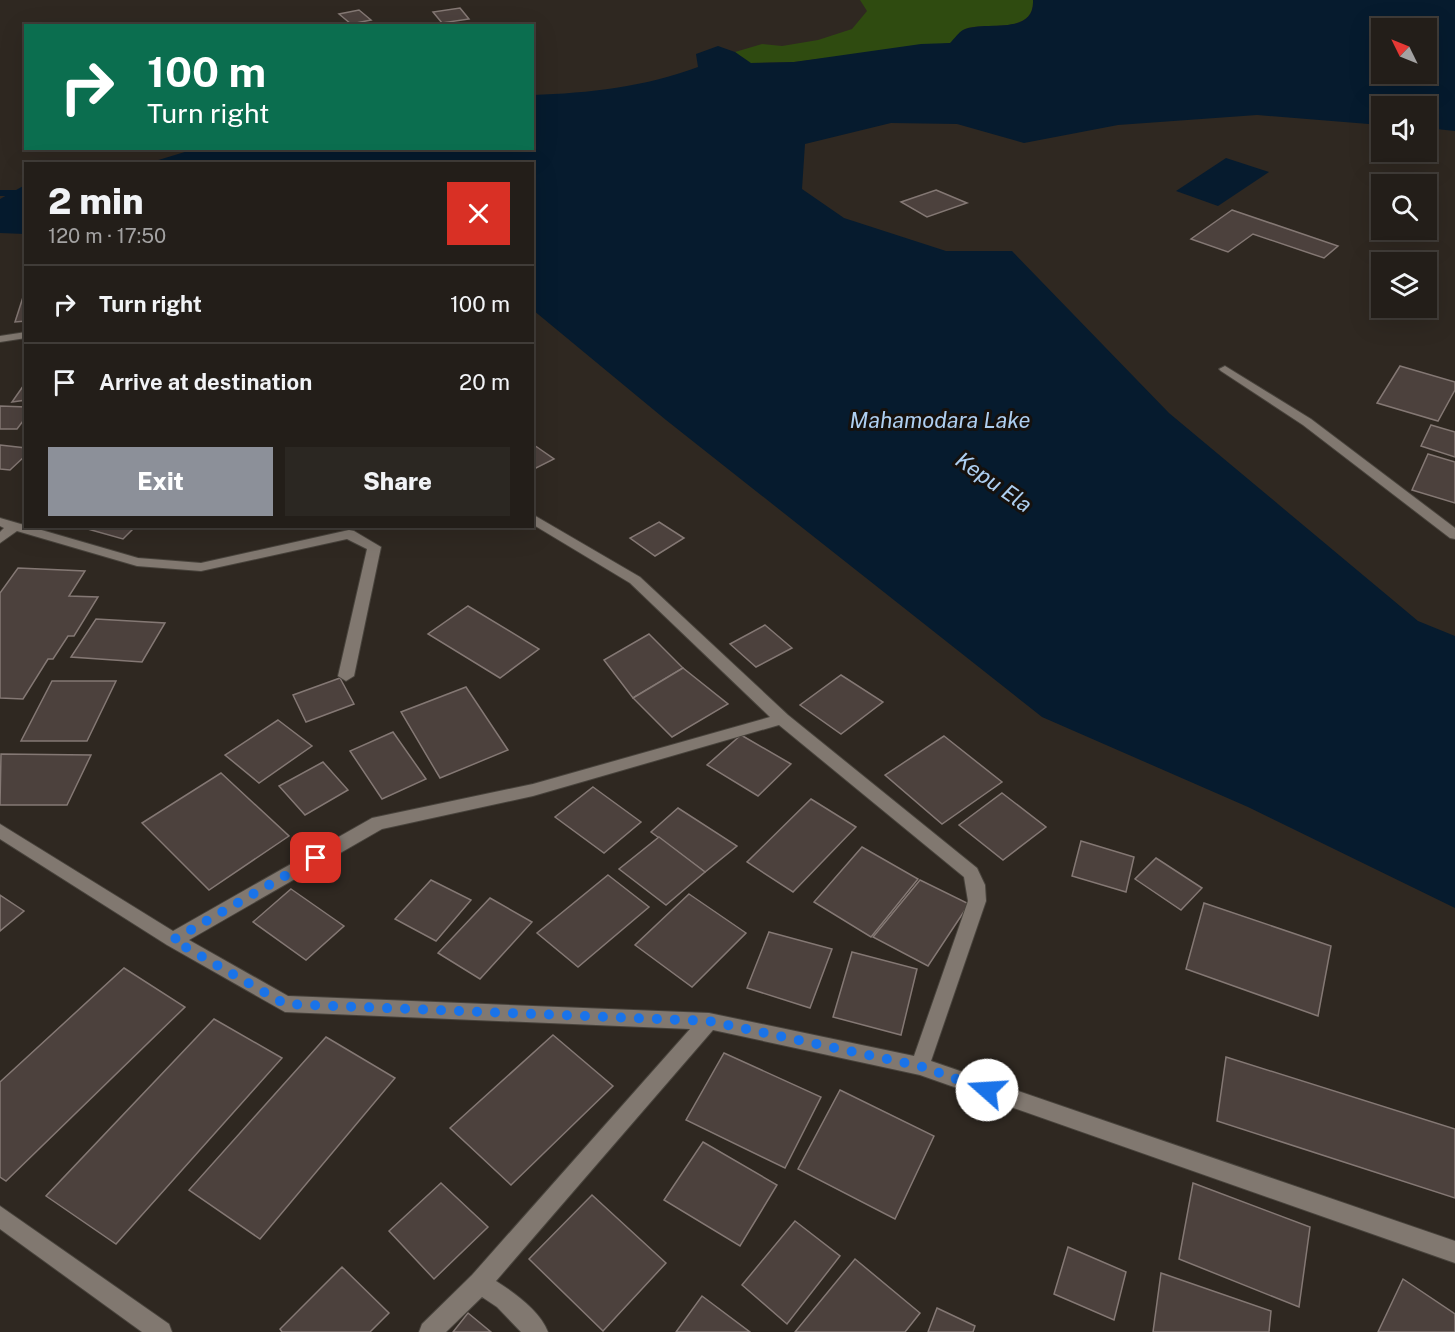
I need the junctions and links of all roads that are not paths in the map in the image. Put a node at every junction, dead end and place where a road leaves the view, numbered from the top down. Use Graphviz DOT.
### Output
graph roads {
  1 [pos="24,335"];
  2 [pos="0,339"];
  3 [pos="1225,369"];
  4 [pos="534,519"];
  5 [pos="6,525"];
  6 [pos="1455,535"];
  7 [pos="0,539"];
  8 [pos="346,676"];
  9 [pos="782,718"];
  10 [pos="0,831"];
  11 [pos="173,940"];
  12 [pos="709,1021"];
  13 [pos="920,1066"];
  14 [pos="0,1216"];
  15 [pos="1455,1252"];
  16 [pos="480,1283"];
  17 [pos="161,1332"];
  18 [pos="430,1332"];
  19 [pos="537,1332"];
  1 -- 2 [label="street"];
  3 -- 6 [label="street"];
  4 -- 9 [label="street"];
  5 -- 7 [label="street"];
  5 -- 8 [label="street"];
  9 -- 11 [label="street"];
  9 -- 13 [label="street"];
  10 -- 11 [label="street"];
  11 -- 12 [label="street"];
  12 -- 13 [label="street"];
  12 -- 16 [label="street"];
  13 -- 15 [label="street"];
  14 -- 17 [label="street"];
  16 -- 18 [label="street"];
  16 -- 19 [label="street"];
}
